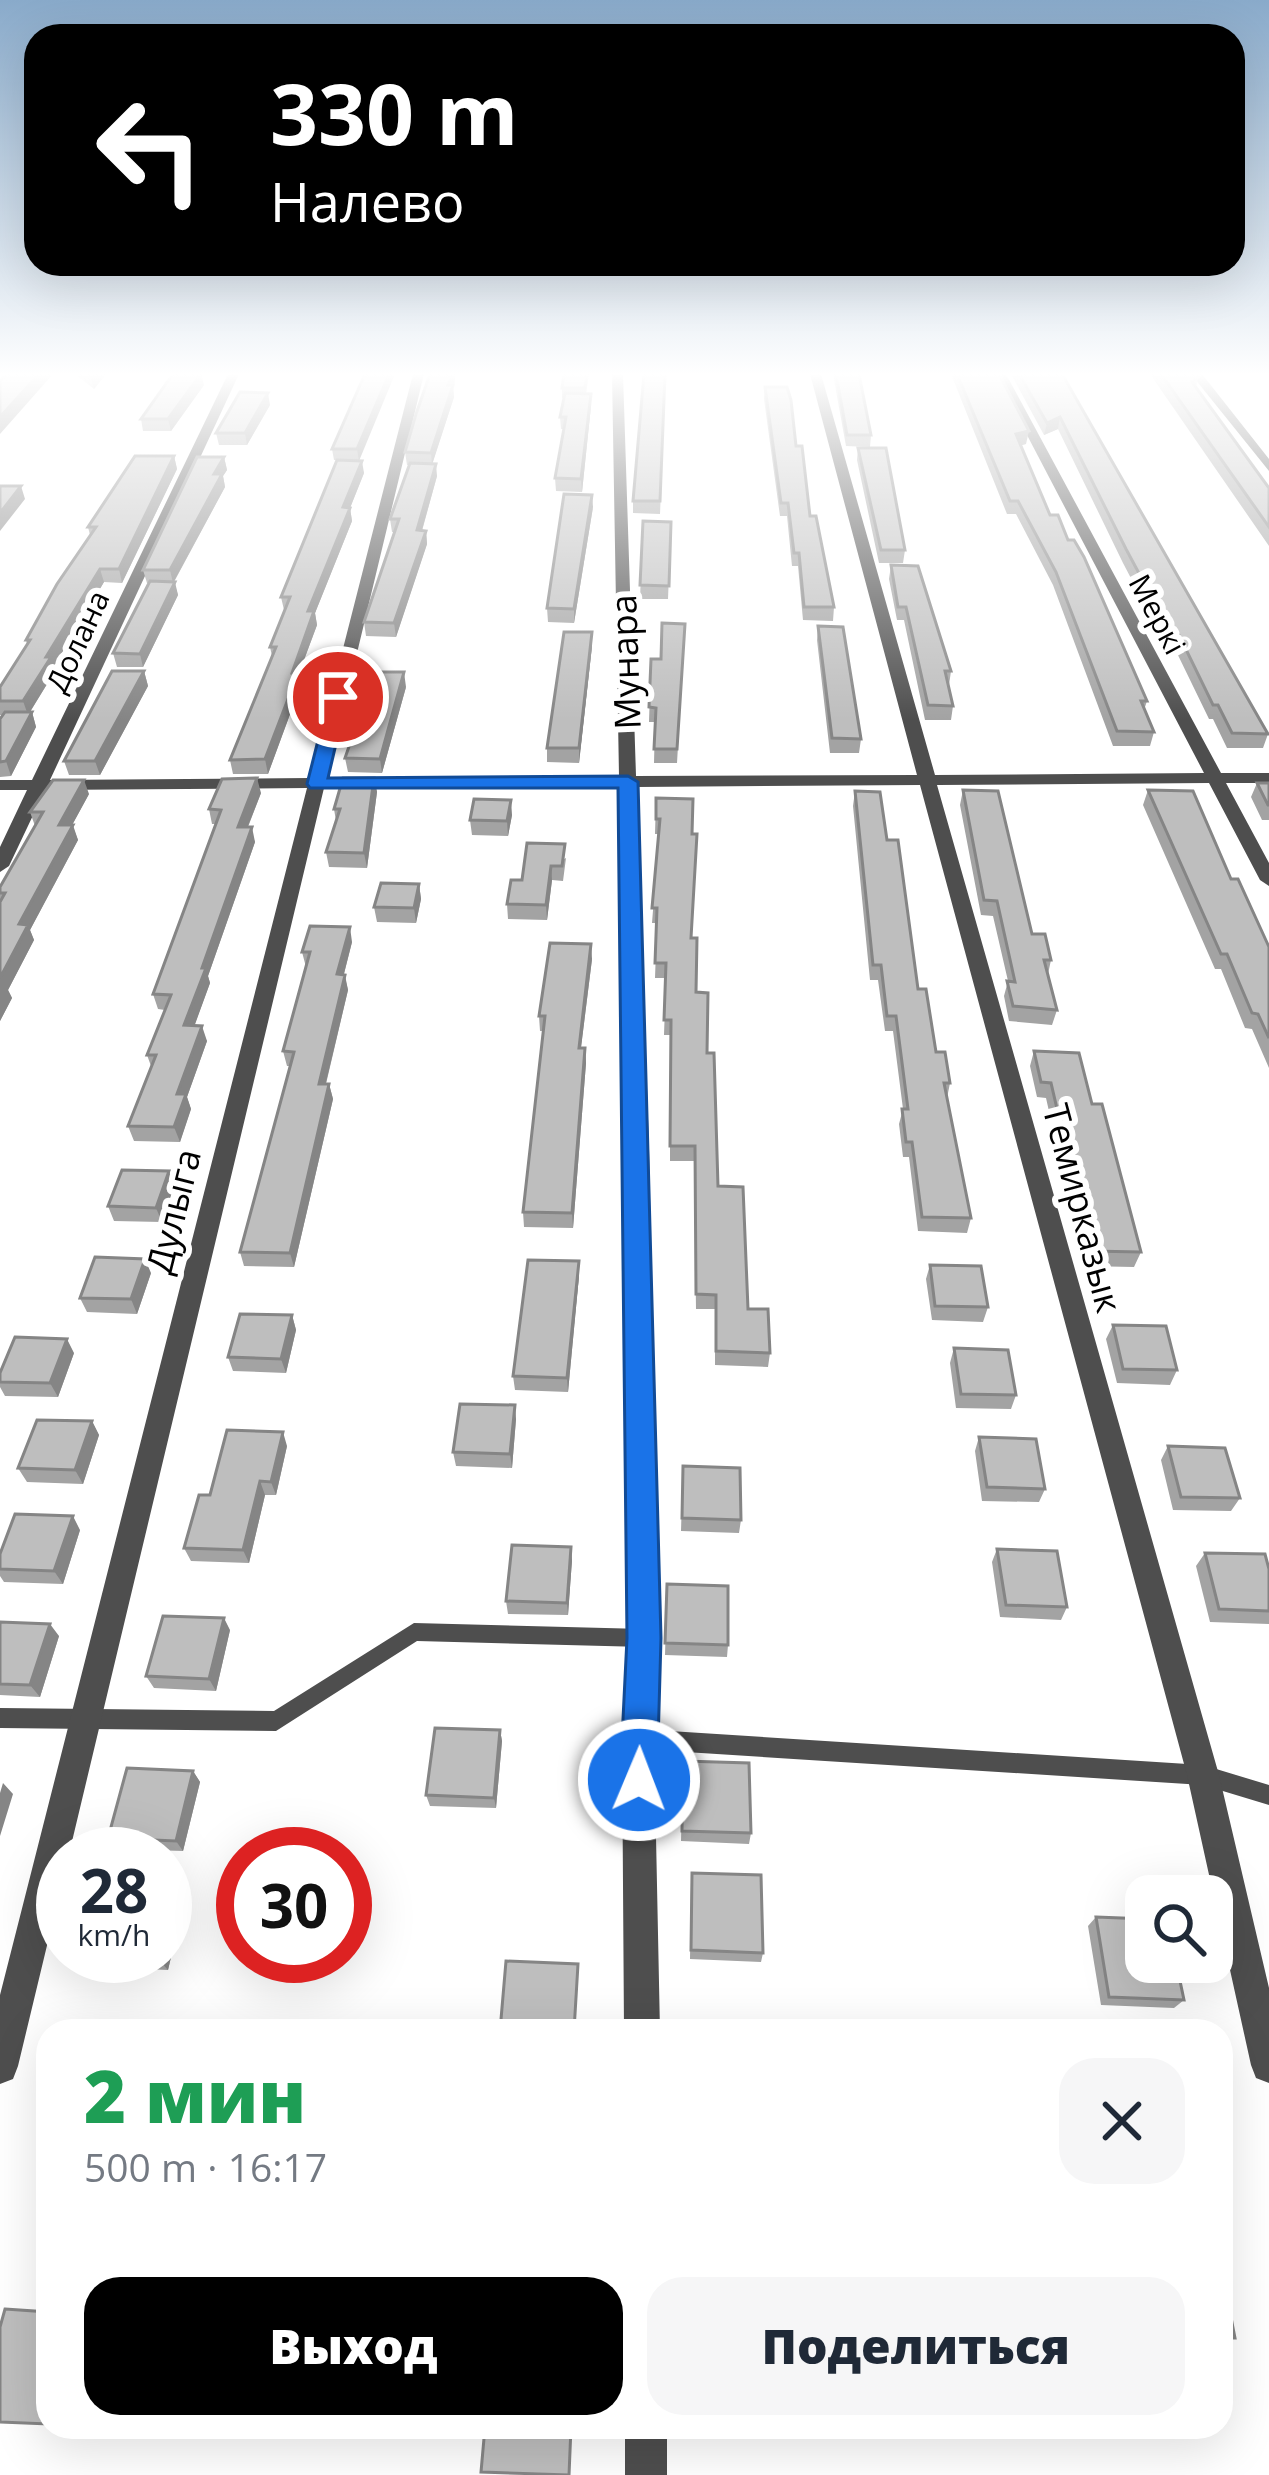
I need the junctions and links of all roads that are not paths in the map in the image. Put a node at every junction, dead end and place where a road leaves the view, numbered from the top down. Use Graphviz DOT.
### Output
graph roads {
  1 [pos="178,490"];
  2 [pos="389,490"];
  3 [pos="620,490"];
  4 [pos="847,490"];
  5 [pos="1061,490"];
  6 [pos="1215,778"];
  7 [pos="1269,778"];
  8 [pos="928,780"];
  9 [pos="628,782"];
  10 [pos="316,784"];
  11 [pos="0,785"];
  12 [pos="38,786"];
  13 [pos="0,866"];
  14 [pos="1269,880"];
  15 [pos="644,1638"];
  16 [pos="0,1718"];
  17 [pos="84,1719"];
  18 [pos="638,1739"];
  19 [pos="1203,1774"];
  20 [pos="1269,1795"];
  21 [pos="641,2019"];
  22 [pos="0,2066"];
  23 [pos="1269,2066"];
  24 [pos="646,2439"];
  25 [pos="646,2475"];
  1 -- 12 [label="street, Долана"];
  2 -- 10 [label="street, Дулыга"];
  3 -- 9 [label="street, Мунара"];
  4 -- 8 [label="street, Темирказык"];
  5 -- 6 [label="street, Меркі"];
  6 -- 7 [label="street"];
  6 -- 8 [label="street"];
  6 -- 14 [label="street, Меркі"];
  8 -- 9 [label="street"];
  8 -- 19 [label="street, Темирказык"];
  9 -- 10 [label="street"];
  9 -- 15 [label="street, Мунара"];
  10 -- 12 [label="street"];
  10 -- 17 [label="street, Дулыга"];
  11 -- 12 [label="street"];
  12 -- 13 [label="street, Долана"];
  15 -- 17 [label="lane"];
  15 -- 18 [label="street, Мунара"];
  16 -- 17 [label="lane"];
  17 -- 22 [label="street, Дулыга"];
  18 -- 19 [label="lane"];
  18 -- 21 [label="street, Мунара"];
  19 -- 20 [label="lane"];
  19 -- 23 [label="street, Темирказык"];
  24 -- 25 [label="street"];
}
